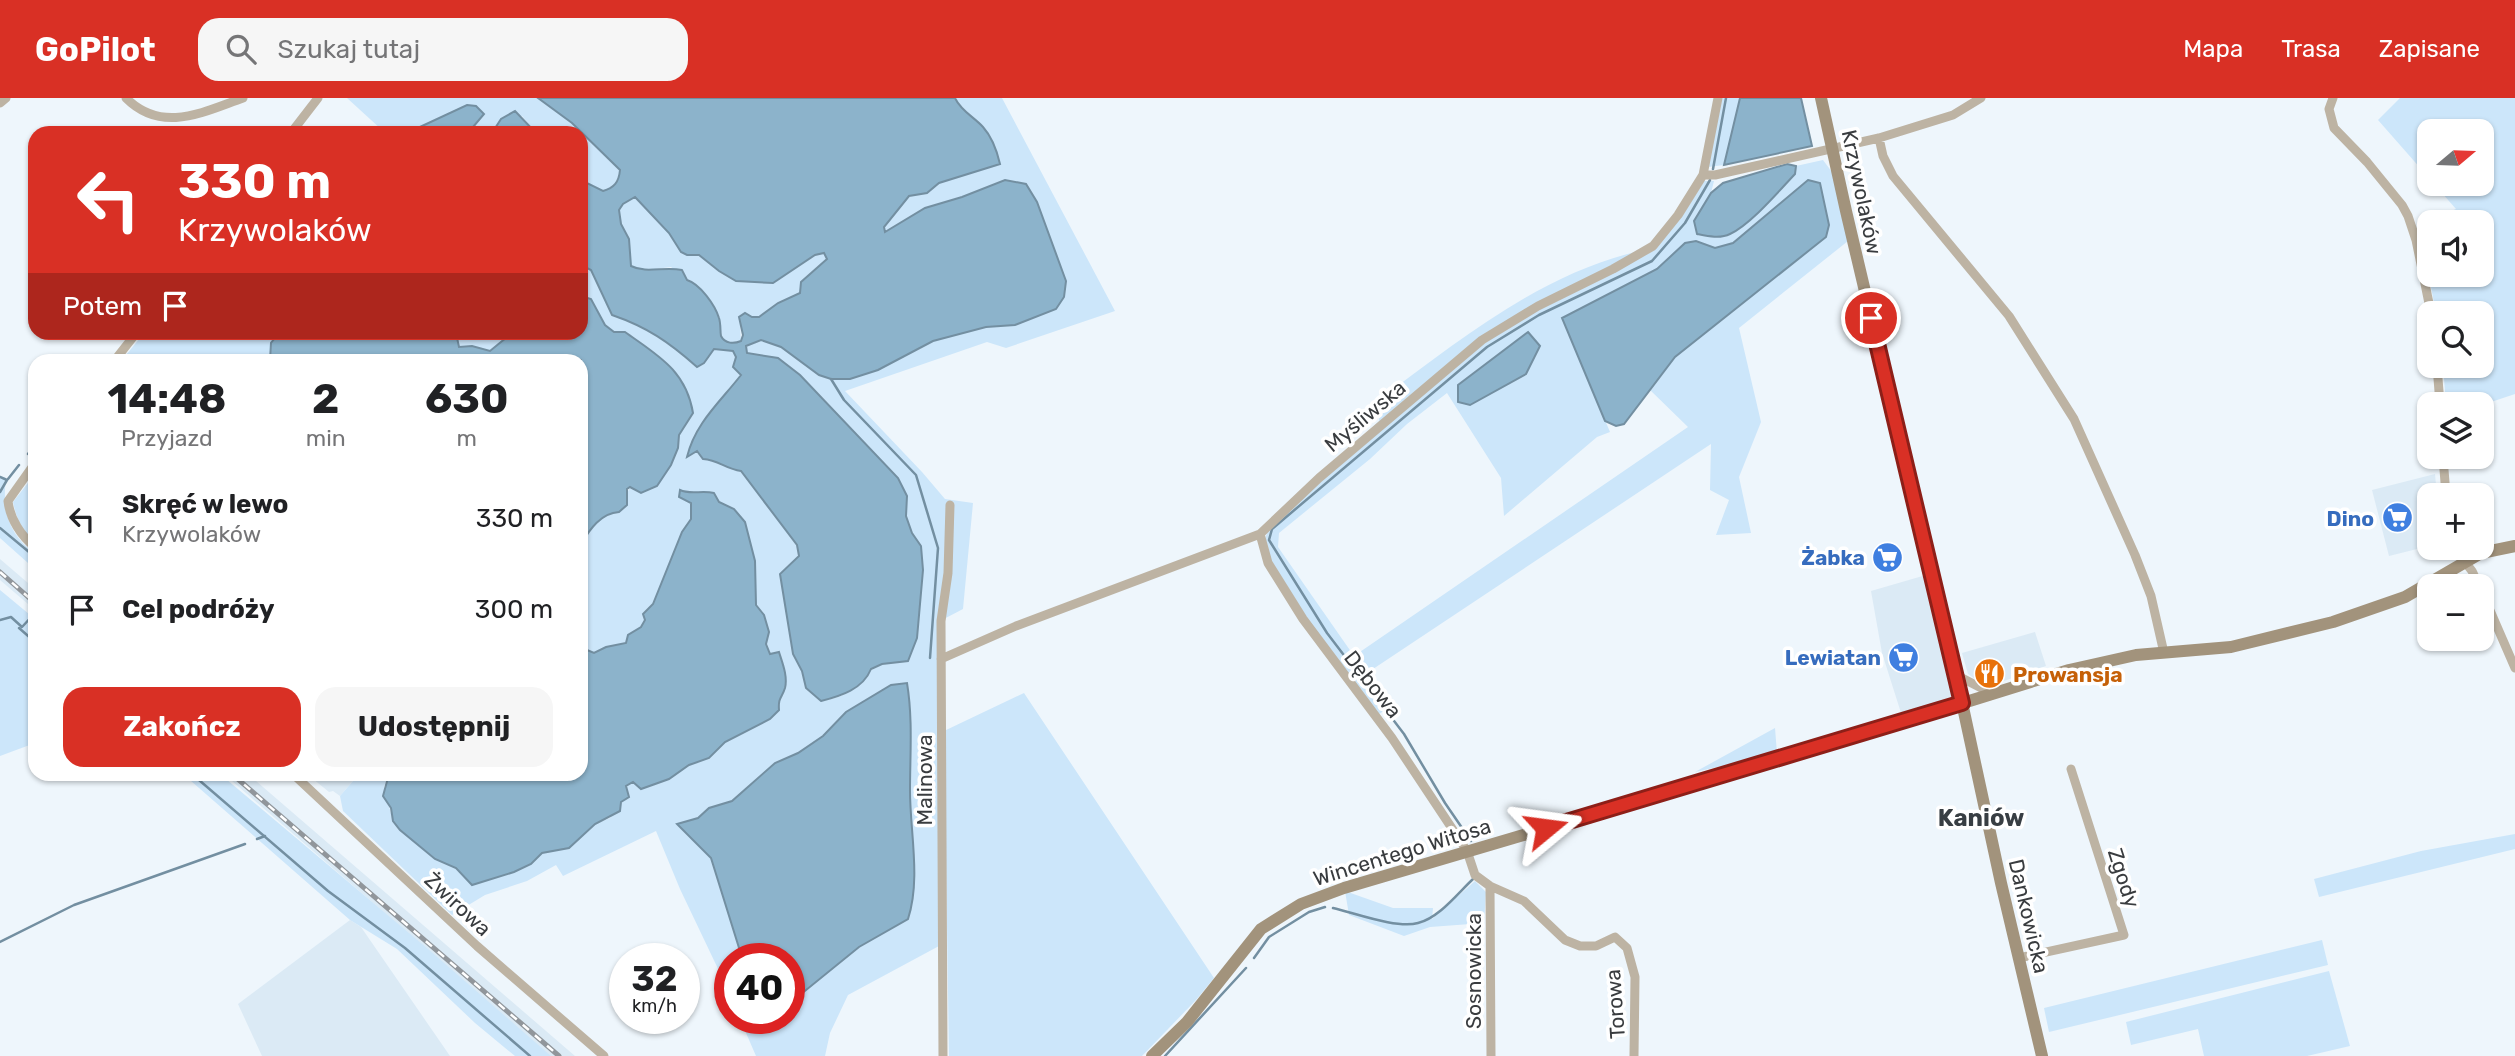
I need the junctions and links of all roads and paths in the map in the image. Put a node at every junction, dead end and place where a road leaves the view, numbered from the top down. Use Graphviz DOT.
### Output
graph roads {
  1 [pos="6,98"];
  2 [pos="126,98"];
  3 [pos="243,98"];
  4 [pos="318,98"];
  5 [pos="1718,98"];
  6 [pos="1822,98"];
  7 [pos="1981,98"];
  8 [pos="2333,98"];
  9 [pos="0,103"];
  10 [pos="296,126"];
  11 [pos="1879,138"];
  12 [pos="1834,149"];
  13 [pos="1703,175"];
  14 [pos="2429,301"];
  15 [pos="131,340"];
  16 [pos="120,354"];
  17 [pos="28,473"];
  18 [pos="950,505"];
  19 [pos="1259,534"];
  20 [pos="28,542"];
  21 [pos="2515,546"];
  22 [pos="2465,562"];
  23 [pos="2473,574"];
  24 [pos="2494,620"];
  25 [pos="2164,653"];
  26 [pos="941,659"];
  27 [pos="2515,668"];
  28 [pos="1956,675"];
  29 [pos="1993,694"];
  30 [pos="1962,703"];
  31 [pos="2071,769"];
  32 [pos="300,781"];
  33 [pos="1467,851"];
  34 [pos="1490,886"];
  35 [pos="2019,958"];
  36 [pos="604,1056"];
  37 [pos="943,1056"];
  38 [pos="1152,1056"];
  39 [pos="1491,1056"];
  40 [pos="1634,1056"];
  41 [pos="2042,1056"];
  1 -- 9 [label="street"];
  2 -- 3 [label="street"];
  4 -- 10 [label="street"];
  5 -- 13 [label="street, Myśliwska"];
  6 -- 12 [label="street, Krzywolaków"];
  7 -- 11 [label="street"];
  8 -- 14 [label="street"];
  11 -- 12 [label="street"];
  11 -- 25 [label="street"];
  12 -- 13 [label="street"];
  12 -- 28 [label="street, Krzywolaków"];
  13 -- 19 [label="street, Myśliwska"];
  15 -- 16 [label="street"];
  17 -- 20 [label="street"];
  18 -- 26 [label="street, Malinowa"];
  19 -- 26 [label="street, Myśliwska"];
  19 -- 33 [label="street, Dębowa"];
  21 -- 22 [label="street, Wincentego Witosa"];
  22 -- 23 [label="street"];
  22 -- 25 [label="street, Wincentego Witosa"];
  24 -- 27 [label="street"];
  25 -- 29 [label="street, Wincentego Witosa"];
  26 -- 37 [label="street, Malinowa"];
  28 -- 29 [label="street"];
  28 -- 30 [label="street, Krzywolaków"];
  29 -- 30 [label="street, Wincentego Witosa"];
  30 -- 33 [label="street, Wincentego Witosa"];
  30 -- 35 [label="street, Dankowicka"];
  31 -- 35 [label="street, Zgody"];
  32 -- 36 [label="street, Żwirowa"];
  33 -- 34 [label="street, Torowa"];
  33 -- 38 [label="street, Wincentego Witosa"];
  34 -- 39 [label="street, Sosnowicka"];
  34 -- 40 [label="street, Torowa"];
  35 -- 41 [label="street, Dankowicka"];
}
